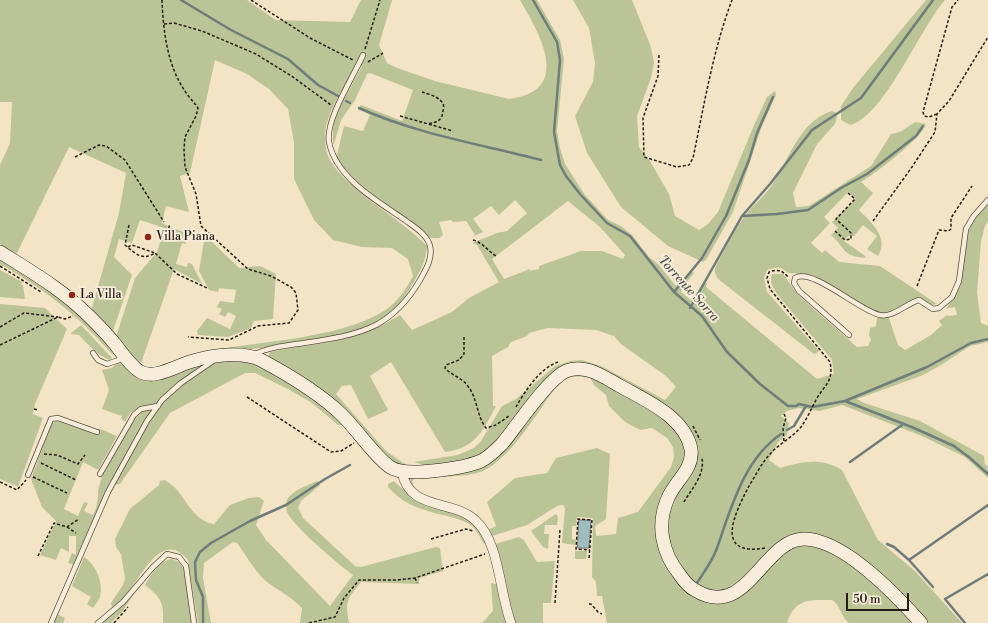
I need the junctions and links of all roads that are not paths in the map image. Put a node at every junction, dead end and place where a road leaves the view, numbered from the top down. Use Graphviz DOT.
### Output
graph roads {
  1 [pos="363,55"];
  2 [pos="988,200"];
  3 [pos="0,252"];
  4 [pos="848,335"];
  5 [pos="93,353"];
  6 [pos="222,356"];
  7 [pos="250,357"];
  8 [pos="119,360"];
  9 [pos="158,406"];
  10 [pos="97,432"];
  11 [pos="402,472"];
  12 [pos="100,474"];
  13 [pos="27,477"];
  14 [pos="51,623"];
  15 [pos="98,623"];
  16 [pos="194,623"];
  17 [pos="511,623"];
  18 [pos="920,623"];
  1 -- 7 [label="lane"];
  2 -- 4 [label="lane"];
  3 -- 6 [label="street"];
  5 -- 8 [label="lane"];
  6 -- 7 [label="street"];
  6 -- 9 [label="lane"];
  7 -- 11 [label="street"];
  9 -- 12 [label="lane"];
  9 -- 14 [label="lane"];
  10 -- 13 [label="lane"];
  11 -- 17 [label="street"];
  11 -- 18 [label="street"];
  15 -- 16 [label="lane"];
}
